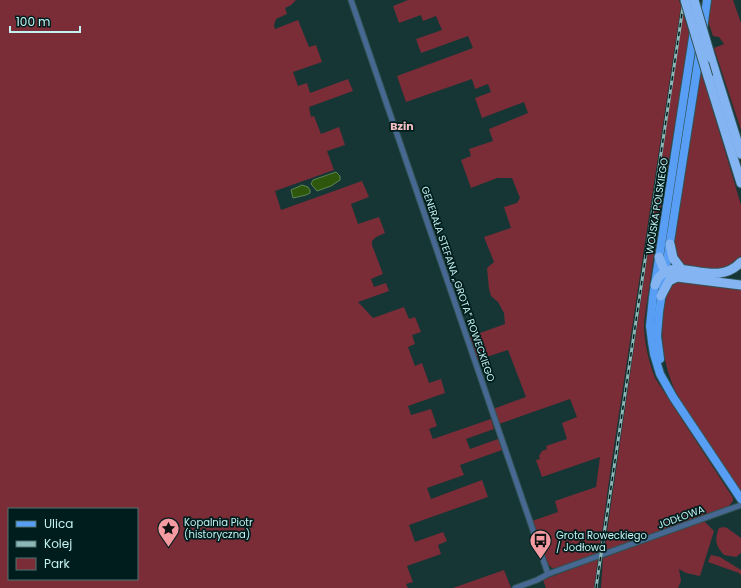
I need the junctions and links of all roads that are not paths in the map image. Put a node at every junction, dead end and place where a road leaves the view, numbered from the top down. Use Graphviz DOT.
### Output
graph roads {
  1 [pos="351,0"];
  2 [pos="685,0"];
  3 [pos="694,0"];
  4 [pos="699,0"];
  5 [pos="707,0"];
  6 [pos="730,119"];
  7 [pos="741,138"];
  8 [pos="741,154"];
  9 [pos="741,183"];
  10 [pos="670,244"];
  11 [pos="659,257"];
  12 [pos="741,262"];
  13 [pos="665,272"];
  14 [pos="679,273"];
  15 [pos="654,285"];
  16 [pos="741,285"];
  17 [pos="661,296"];
  18 [pos="682,409"];
  19 [pos="741,499"];
  20 [pos="741,505"];
  21 [pos="548,574"];
  22 [pos="515,588"];
  1 -- 21 [label="street, GENERAŁA STEFANA „GROTA” ROWECKIEGO"];
  2 -- 9 [label="highway, bridge"];
  3 -- 6 [label="highway, bridge"];
  4 -- 11 [label="main road, WOJSKA POLSKIEGO"];
  5 -- 10 [label="main road, WOJSKA POLSKIEGO"];
  6 -- 7 [label="highway"];
  6 -- 8 [label="highway"];
  10 -- 13 [label="main road, WOJSKA POLSKIEGO"];
  10 -- 14 [label="highway"];
  11 -- 13 [label="highway"];
  11 -- 15 [label="main road, WOJSKA POLSKIEGO"];
  12 -- 14 [label="highway"];
  13 -- 14 [label="highway"];
  13 -- 15 [label="highway"];
  13 -- 17 [label="main road, WOJSKA POLSKIEGO"];
  14 -- 16 [label="highway"];
  14 -- 17 [label="highway"];
  15 -- 18 [label="main road, WOJSKA POLSKIEGO"];
  17 -- 18 [label="main road, WOJSKA POLSKIEGO"];
  18 -- 19 [label="main road, WOJSKA POLSKIEGO"];
  20 -- 21 [label="street, JODŁOWA"];
  21 -- 22 [label="street, JODŁOWA"];
}
